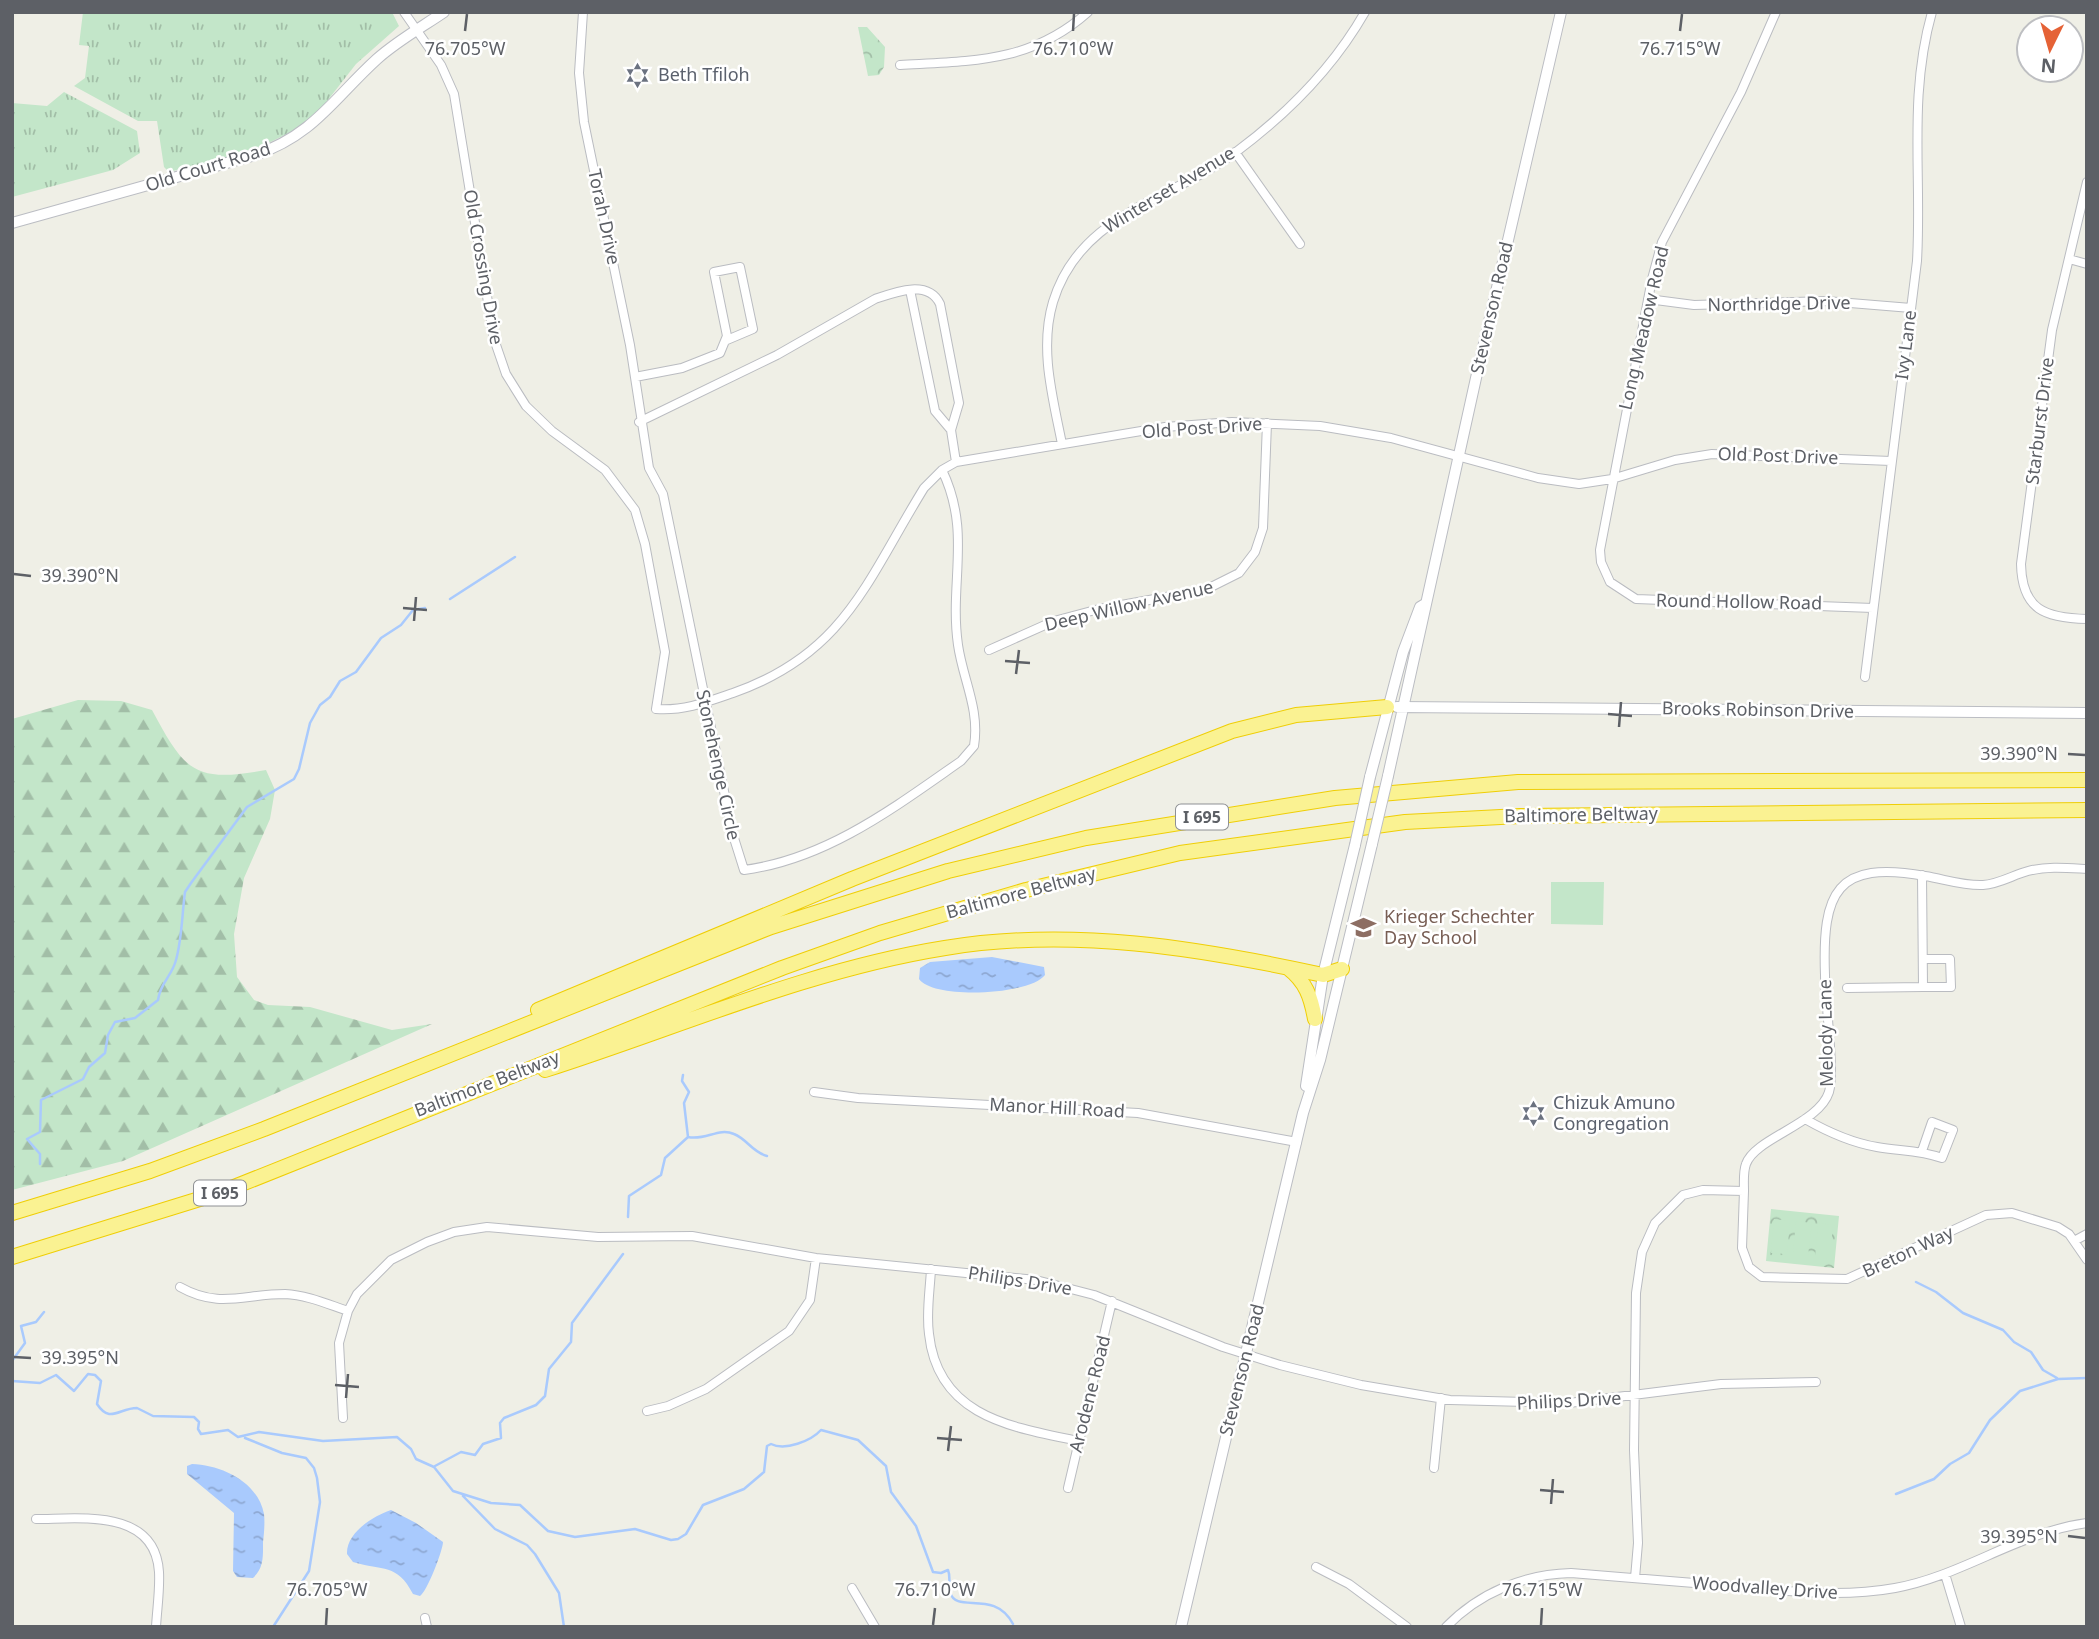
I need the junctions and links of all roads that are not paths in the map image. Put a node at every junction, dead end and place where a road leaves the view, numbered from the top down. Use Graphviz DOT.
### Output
graph roads {
  1 [pos="404,12"];
  2 [pos="444,12"];
  3 [pos="583,12"];
  4 [pos="1088,12"];
  5 [pos="1365,12"];
  6 [pos="1561,12"];
  7 [pos="1776,12"];
  8 [pos="1932,12"];
  9 [pos="417,31"];
  10 [pos="900,65"];
  11 [pos="1235,152"];
  12 [pos="2087,182"];
  13 [pos="12,223"];
  14 [pos="1300,244"];
  15 [pos="2068,259"];
  16 [pos="2087,264"];
  17 [pos="910,290"];
  18 [pos="1648,299"];
  19 [pos="1911,307"];
  20 [pos="727,340"];
  21 [pos="635,377"];
  22 [pos="639,422"];
  23 [pos="1266,423"];
  24 [pos="951,430"];
  25 [pos="1062,444"];
  26 [pos="1459,455"];
  27 [pos="1891,461"];
  28 [pos="956,462"];
  29 [pos="942,470"];
  30 [pos="1612,480"];
  31 [pos="1610,582"];
  32 [pos="1425,604"];
  33 [pos="1873,608"];
  34 [pos="2087,619"];
  35 [pos="989,650"];
  36 [pos="1865,677"];
  37 [pos="705,703"];
  38 [pos="1387,707"];
  39 [pos="1404,707"];
  40 [pos="656,709"];
  41 [pos="2087,713"];
  42 [pos="2087,780"];
  43 [pos="2087,810"];
  44 [pos="2087,869"];
  45 [pos="1922,875"];
  46 [pos="1923,959"];
  47 [pos="1286,967"];
  48 [pos="1342,969"];
  49 [pos="1323,975"];
  50 [pos="1923,987"];
  51 [pos="1847,988"];
  52 [pos="1315,1019"];
  53 [pos="361,1090"];
  54 [pos="814,1092"];
  55 [pos="417,1111"];
  56 [pos="1303,1113"];
  57 [pos="1805,1119"];
  58 [pos="1297,1142"];
  59 [pos="1922,1150"];
  60 [pos="1744,1191"];
  61 [pos="12,1213"];
  62 [pos="2087,1234"];
  63 [pos="2074,1241"];
  64 [pos="12,1257"];
  65 [pos="816,1258"];
  66 [pos="2087,1260"];
  67 [pos="931,1269"];
  68 [pos="180,1287"];
  69 [pos="1112,1301"];
  70 [pos="348,1311"];
  71 [pos="1246,1355"];
  72 [pos="1816,1382"];
  73 [pos="1635,1397"];
  74 [pos="1441,1398"];
  75 [pos="647,1411"];
  76 [pos="343,1418"];
  77 [pos="1078,1441"];
  78 [pos="1434,1468"];
  79 [pos="1068,1488"];
  80 [pos="36,1519"];
  81 [pos="2087,1523"];
  82 [pos="1316,1567"];
  83 [pos="1945,1574"];
  84 [pos="1635,1578"];
  85 [pos="852,1588"];
  86 [pos="156,1627"];
  87 [pos="875,1627"];
  88 [pos="1181,1627"];
  89 [pos="1407,1627"];
  90 [pos="1446,1627"];
  91 [pos="1961,1627"];
  1 -- 9 [label="street, Old Crossing Drive"];
  2 -- 9 [label="main road, Old Court Road"];
  3 -- 21 [label="street, Torah Drive"];
  4 -- 10 [label="street"];
  5 -- 11 [label="street, Winterset Avenue"];
  6 -- 26 [label="main road, Stevenson Road"];
  7 -- 18 [label="street, Long Meadow Road"];
  8 -- 19 [label="street, Ivy Lane"];
  9 -- 13 [label="main road, Old Court Road"];
  9 -- 40 [label="street, Old Crossing Drive"];
  11 -- 14 [label="street"];
  11 -- 25 [label="street, Winterset Avenue"];
  12 -- 15 [label="street, Starburst Drive"];
  15 -- 16 [label="street"];
  15 -- 34 [label="street, Starburst Drive"];
  17 -- 22 [label="street"];
  17 -- 24 [label="street"];
  17 -- 24 [label="street"];
  18 -- 19 [label="street, Northridge Drive"];
  18 -- 30 [label="street, Long Meadow Road"];
  19 -- 27 [label="street, Ivy Lane"];
  20 -- 20 [label="street"];
  20 -- 21 [label="street"];
  21 -- 22 [label="street, Torah Drive"];
  22 -- 37 [label="street, Stonehenge Circle"];
  23 -- 25 [label="street, Old Post Drive"];
  23 -- 26 [label="street, Old Post Drive"];
  23 -- 35 [label="street, Deep Willow Avenue"];
  24 -- 28 [label="street"];
  25 -- 28 [label="street, Old Post Drive"];
  26 -- 30 [label="street, Old Post Drive"];
  26 -- 32 [label="main road, Stevenson Road"];
  27 -- 30 [label="street, Old Post Drive"];
  27 -- 33 [label="street, Ivy Lane"];
  28 -- 29 [label="street, Old Post Drive"];
  29 -- 37 [label="street, Old Post Drive"];
  29 -- 37 [label="street, Stonehenge Circle"];
  30 -- 31 [label="street, Long Meadow Road"];
  31 -- 33 [label="street, Round Hollow Road"];
  32 -- 38 [label="main road, Stevenson Road"];
  32 -- 39 [label="main road, Stevenson Road"];
  33 -- 36 [label="street, Ivy Lane"];
  37 -- 40 [label="street, Old Post Drive"];
  38 -- 39 [label="main road, Brooks Robinson Drive"];
  38 -- 49 [label="main road, Stevenson Road, bridge"];
  38 -- 53 [label="highway"];
  39 -- 41 [label="main road, Brooks Robinson Drive"];
  39 -- 48 [label="main road, Stevenson Road, bridge"];
  42 -- 53 [label="highway, Baltimore Beltway / I 695"];
  43 -- 55 [label="highway, Baltimore Beltway / I 695"];
  44 -- 45 [label="street, Melody Lane"];
  45 -- 46 [label="street"];
  45 -- 57 [label="street, Melody Lane"];
  46 -- 50 [label="street"];
  46 -- 50 [label="street"];
  47 -- 49 [label="highway"];
  47 -- 52 [label="highway"];
  47 -- 55 [label="highway"];
  48 -- 49 [label="highway"];
  48 -- 56 [label="main road, Stevenson Road"];
  49 -- 52 [label="main road, Stevenson Road"];
  50 -- 51 [label="street"];
  52 -- 56 [label="main road, Stevenson Road"];
  53 -- 61 [label="highway, Baltimore Beltway / I 695"];
  54 -- 58 [label="street, Manor Hill Road"];
  55 -- 64 [label="highway, Baltimore Beltway / I 695"];
  56 -- 58 [label="main road, Stevenson Road"];
  57 -- 59 [label="street"];
  57 -- 60 [label="street, Melody Lane"];
  58 -- 71 [label="main road, Stevenson Road"];
  59 -- 59 [label="street"];
  60 -- 63 [label="street, Breton Way"];
  60 -- 73 [label="street"];
  62 -- 63 [label="street"];
  63 -- 66 [label="street, Breton Way"];
  65 -- 67 [label="street, Philips Drive"];
  65 -- 70 [label="street, Philips Drive"];
  65 -- 75 [label="street"];
  67 -- 69 [label="street, Philips Drive"];
  67 -- 77 [label="street"];
  68 -- 70 [label="street"];
  69 -- 71 [label="street, Philips Drive"];
  69 -- 77 [label="street, Arodene Road"];
  70 -- 76 [label="street, Philips Drive"];
  71 -- 74 [label="street, Philips Drive"];
  71 -- 88 [label="main road, Stevenson Road"];
  72 -- 73 [label="street, Philips Drive"];
  73 -- 74 [label="street, Philips Drive"];
  73 -- 84 [label="street"];
  74 -- 78 [label="street"];
  77 -- 79 [label="street, Arodene Road"];
  80 -- 86 [label="street"];
  81 -- 83 [label="street, Woodvalley Drive"];
  82 -- 89 [label="street"];
  83 -- 84 [label="street, Woodvalley Drive"];
  83 -- 91 [label="street"];
  84 -- 90 [label="street, Woodvalley Drive"];
  85 -- 87 [label="street"];
}
